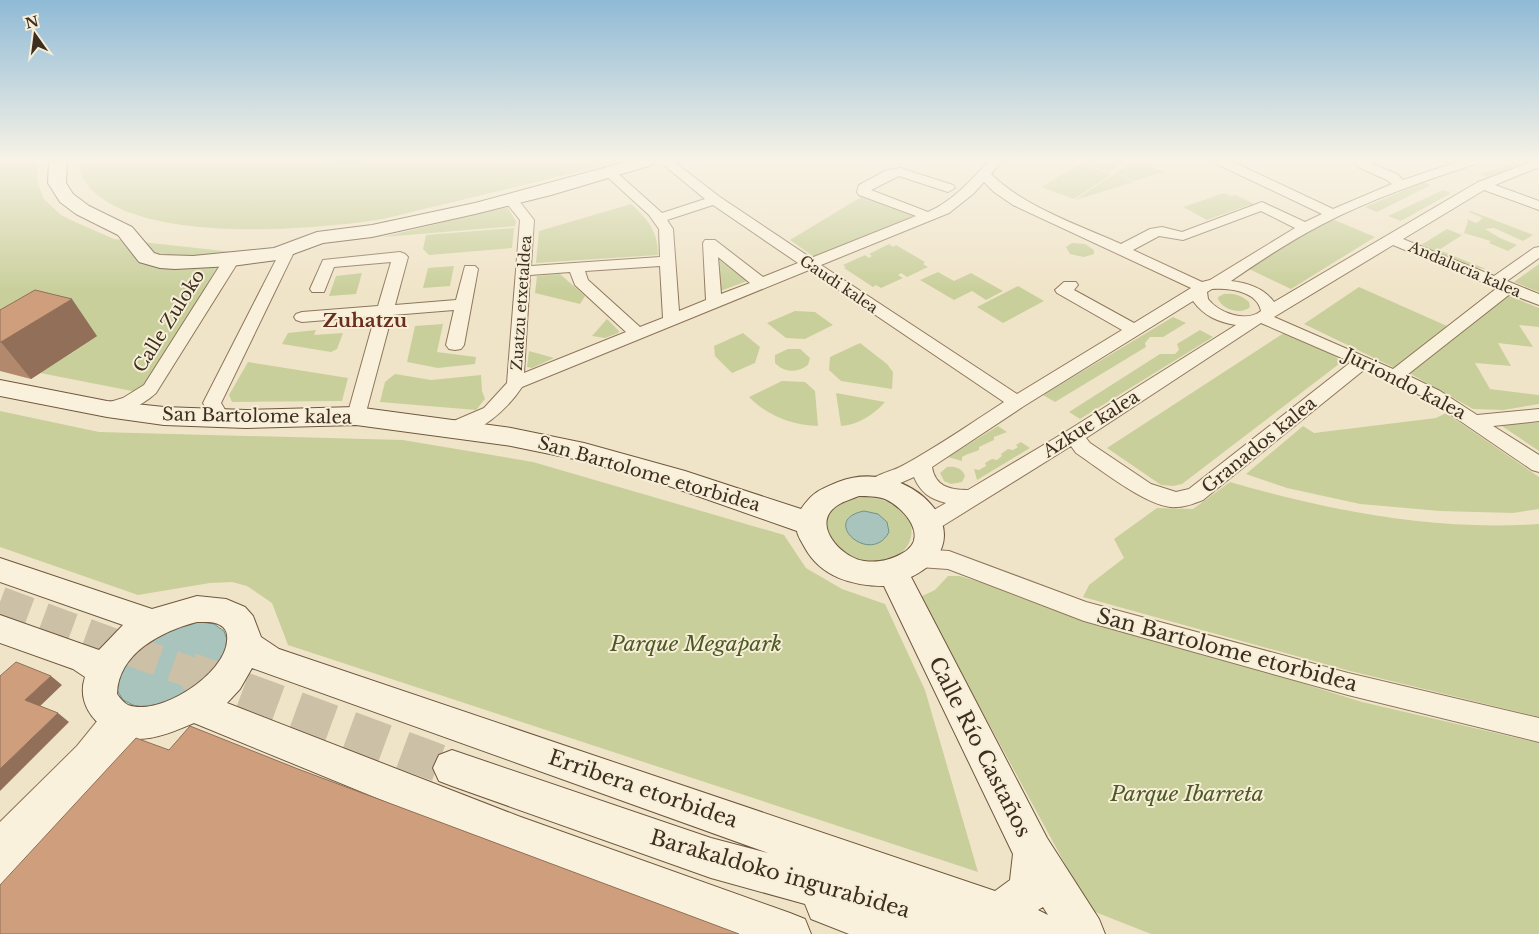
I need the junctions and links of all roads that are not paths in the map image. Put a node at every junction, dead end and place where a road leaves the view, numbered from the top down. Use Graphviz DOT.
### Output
graph roads {
  1 [pos="75,205"];
  2 [pos="490,205"];
  3 [pos="514,205"];
  4 [pos="645,205"];
  5 [pos="701,205"];
  6 [pos="722,205"];
  7 [pos="903,205"];
  8 [pos="951,205"];
  9 [pos="1024,205"];
  10 [pos="1313,205"];
  11 [pos="1356,205"];
  12 [pos="1448,205"];
  13 [pos="933,214"];
  14 [pos="1333,214"];
  15 [pos="660,218"];
  16 [pos="1306,228"];
  17 [pos="1390,239"];
  18 [pos="288,250"];
  19 [pos="1121,250"];
  20 [pos="1539,251"];
  21 [pos="232,259"];
  22 [pos="668,261"];
  23 [pos="811,264"];
  24 [pos="578,267"];
  25 [pos="470,269"];
  26 [pos="524,271"];
  27 [pos="762,284"];
  28 [pos="1070,285"];
  29 [pos="1502,285"];
  30 [pos="1206,288"];
  31 [pos="318,289"];
  32 [pos="1539,300"];
  33 [pos="714,303"];
  34 [pos="464,304"];
  35 [pos="384,310"];
  36 [pos="302,318"];
  37 [pos="1261,318"];
  38 [pos="671,320"];
  39 [pos="1134,330"];
  40 [pos="638,334"];
  41 [pos="455,345"];
  42 [pos="1363,361"];
  43 [pos="1395,376"];
  44 [pos="516,383"];
  45 [pos="0,388"];
  46 [pos="1017,402"];
  47 [pos="107,409"];
  48 [pos="491,413"];
  49 [pos="1539,415"];
  50 [pos="356,416"];
  51 [pos="222,418"];
  52 [pos="1476,421"];
  53 [pos="456,428"];
  54 [pos="1074,436"];
  55 [pos="511,437"];
  56 [pos="922,464"];
  57 [pos="1539,465"];
  58 [pos="875,486"];
  59 [pos="971,498"];
  60 [pos="811,524"];
  61 [pos="928,524"];
  62 [pos="906,565"];
  63 [pos="0,570"];
  64 [pos="152,624"];
  65 [pos="0,629"];
  66 [pos="244,644"];
  67 [pos="104,670"];
  68 [pos="193,706"];
  69 [pos="127,720"];
  70 [pos="1539,730"];
  71 [pos="452,768"];
  72 [pos="0,842"];
  73 [pos="1033,852"];
  74 [pos="711,858"];
  75 [pos="0,874"];
  76 [pos="998,924"];
  77 [pos="790,934"];
  78 [pos="902,934"];
  79 [pos="1042,934"];
  80 [pos="1084,934"];
  1 -- 21 [label="street"];
  2 -- 18 [label="street"];
  3 -- 26 [label="street, Zuatzu etxetaldea"];
  4 -- 15 [label="street"];
  5 -- 15 [label="street"];
  6 -- 23 [label="street, Gaudi kalea"];
  7 -- 13 [label="street"];
  8 -- 13 [label="street"];
  9 -- 19 [label="street"];
  10 -- 14 [label="street"];
  11 -- 14 [label="street"];
  12 -- 17 [label="street, Azkue kalea"];
  13 -- 23 [label="street"];
  14 -- 16 [label="street"];
  15 -- 22 [label="street"];
  16 -- 19 [label="street"];
  16 -- 30 [label="street"];
  17 -- 29 [label="street, Andalucia kalea"];
  17 -- 37 [label="street, Azkue kalea"];
  18 -- 21 [label="street"];
  18 -- 51 [label="street"];
  19 -- 30 [label="street"];
  20 -- 29 [label="street"];
  21 -- 47 [label="street, Calle Zuloko"];
  22 -- 24 [label="street"];
  22 -- 38 [label="street"];
  23 -- 27 [label="street"];
  23 -- 46 [label="street, Gaudi kalea"];
  24 -- 26 [label="street"];
  24 -- 40 [label="street"];
  25 -- 34 [label="street"];
  26 -- 44 [label="street, Zuatzu etxetaldea"];
  27 -- 33 [label="street"];
  27 -- 33 [label="street"];
  28 -- 39 [label="street"];
  29 -- 32 [label="street, Andalucia kalea"];
  29 -- 43 [label="street"];
  30 -- 37 [label="street, Juriondo kalea"];
  30 -- 37 [label="street"];
  30 -- 39 [label="street"];
  31 -- 35 [label="street"];
  33 -- 38 [label="street"];
  34 -- 35 [label="street"];
  34 -- 41 [label="street"];
  35 -- 36 [label="street"];
  35 -- 50 [label="street"];
  37 -- 42 [label="street, Juriondo kalea"];
  37 -- 54 [label="street, Azkue kalea"];
  38 -- 40 [label="street"];
  39 -- 46 [label="street"];
  40 -- 44 [label="street"];
  42 -- 43 [label="street, Juriondo kalea"];
  42 -- 54 [label="street, Granados kalea"];
  43 -- 52 [label="street, Juriondo kalea"];
  44 -- 48 [label="street"];
  45 -- 47 [label="street, San Bartolome kalea"];
  46 -- 56 [label="street"];
  47 -- 51 [label="street, San Bartolome kalea"];
  48 -- 53 [label="street"];
  48 -- 55 [label="street"];
  49 -- 52 [label="street"];
  50 -- 51 [label="street, San Bartolome kalea"];
  50 -- 53 [label="street, San Bartolome kalea"];
  52 -- 57 [label="street, Juriondo kalea"];
  53 -- 55 [label="street, San Bartolome etorbidea"];
  54 -- 59 [label="street, Azkue kalea"];
  55 -- 60 [label="street, San Bartolome etorbidea"];
  56 -- 58 [label="street"];
  56 -- 59 [label="street"];
  58 -- 60 [label="street"];
  58 -- 61 [label="street"];
  59 -- 61 [label="street, Azkue kalea"];
  60 -- 62 [label="street"];
  61 -- 62 [label="street"];
  62 -- 70 [label="street, San Bartolome etorbidea"];
  62 -- 73 [label="street, Calle Río Castaños"];
  63 -- 64 [label="street"];
  64 -- 66 [label="street"];
  64 -- 67 [label="street"];
  65 -- 67 [label="street"];
  66 -- 68 [label="street"];
  66 -- 76 [label="street, Erribera etorbidea"];
  67 -- 69 [label="street"];
  68 -- 69 [label="street"];
  68 -- 77 [label="street"];
  69 -- 72 [label="street"];
  69 -- 75 [label="street"];
  71 -- 74 [label="street, Barakaldoko ingurabidea"];
  73 -- 76 [label="street, Calle Río Castaños"];
  73 -- 80 [label="street"];
  74 -- 76 [label="street, Barakaldoko ingurabidea"];
  74 -- 78 [label="street"];
  76 -- 79 [label="street, Erribera etorbidea"];
}
